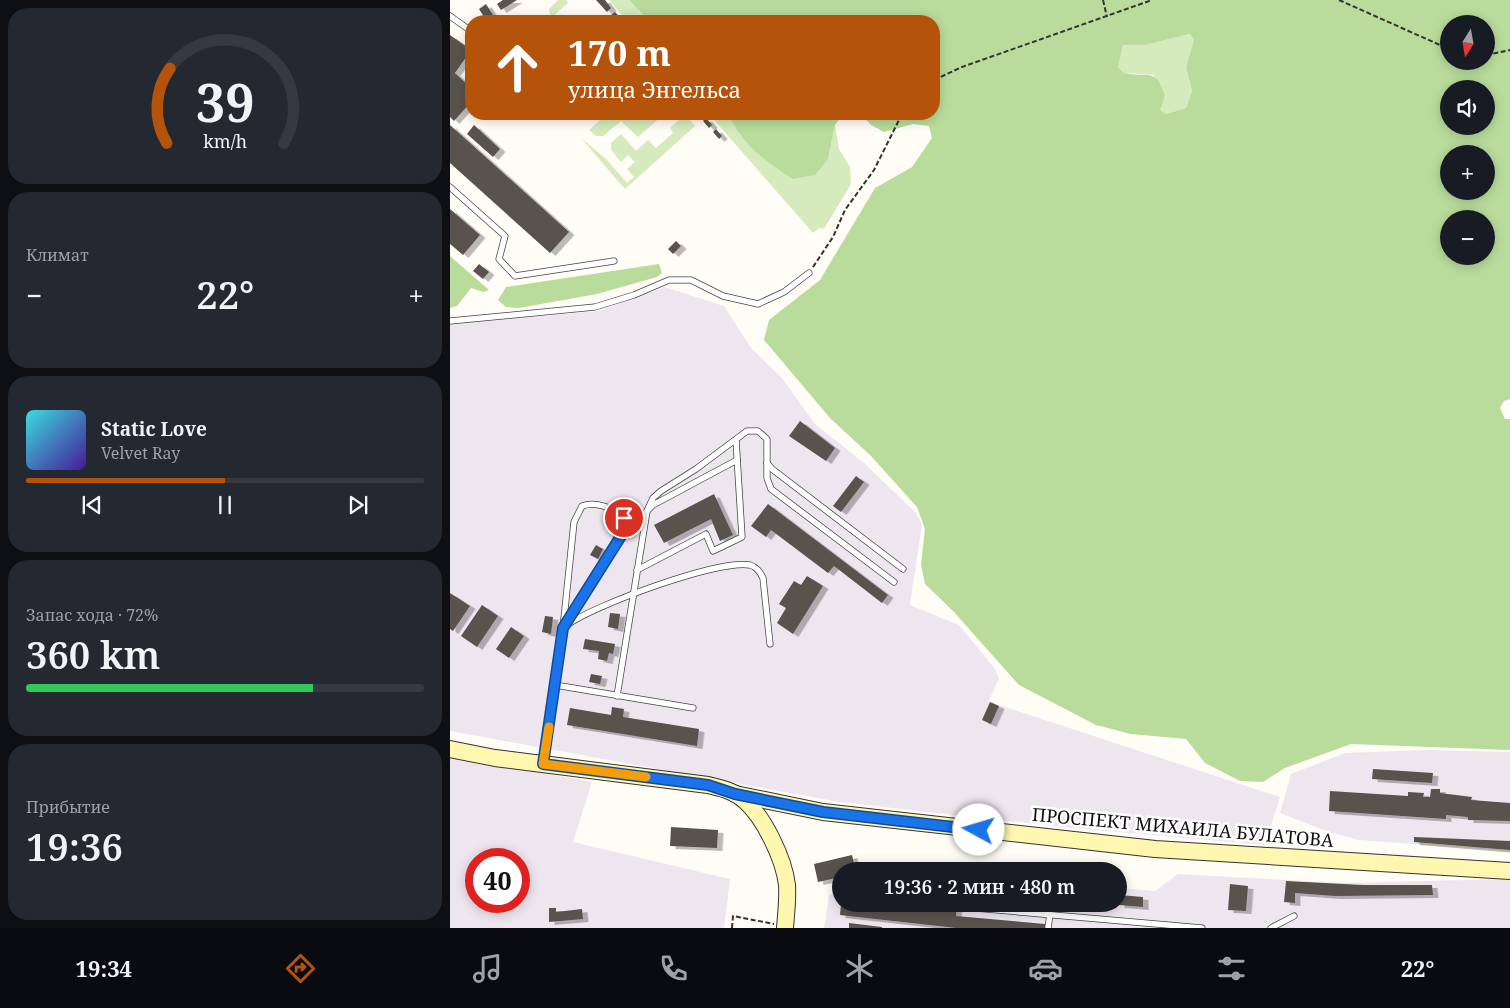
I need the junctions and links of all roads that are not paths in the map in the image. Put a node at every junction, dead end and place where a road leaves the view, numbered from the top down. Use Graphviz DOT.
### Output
graph roads {
  1 [pos="450,16"];
  2 [pos="465,27"];
  3 [pos="450,187"];
  4 [pos="614,260"];
  5 [pos="809,273"];
  6 [pos="450,321"];
  7 [pos="736,440"];
  8 [pos="737,460"];
  9 [pos="767,462"];
  10 [pos="647,511"];
  11 [pos="903,569"];
  12 [pos="637,570"];
  13 [pos="894,582"];
  14 [pos="633,594"];
  15 [pos="563,628"];
  16 [pos="770,644"];
  17 [pos="555,685"];
  18 [pos="617,696"];
  19 [pos="693,708"];
  20 [pos="450,748"];
  21 [pos="543,764"];
  22 [pos="735,794"];
  23 [pos="1510,871"];
  24 [pos="1025,912"];
  25 [pos="1050,914"];
  26 [pos="1294,916"];
  27 [pos="785,927"];
  28 [pos="1048,928"];
  29 [pos="1202,928"];
  30 [pos="1271,928"];
  1 -- 2 [label="lane"];
  3 -- 4 [label="lane"];
  5 -- 6 [label="lane"];
  7 -- 8 [label="lane"];
  7 -- 9 [label="lane"];
  7 -- 10 [label="lane"];
  8 -- 10 [label="lane"];
  8 -- 12 [label="lane"];
  9 -- 11 [label="lane"];
  9 -- 13 [label="lane"];
  10 -- 12 [label="lane"];
  12 -- 14 [label="lane"];
  14 -- 15 [label="lane"];
  14 -- 16 [label="lane"];
  14 -- 18 [label="lane"];
  15 -- 15 [label="lane"];
  15 -- 17 [label="lane"];
  17 -- 18 [label="lane"];
  17 -- 21 [label="lane"];
  18 -- 19 [label="lane"];
  20 -- 21 [label="street, ПРОСПЕКТ МИХАИЛА БУЛАТОВА"];
  21 -- 22 [label="street, ПРОСПЕКТ МИХАИЛА БУЛАТОВА"];
  22 -- 23 [label="street, ПРОСПЕКТ МИХАИЛА БУЛАТОВА"];
  22 -- 27 [label="street"];
  24 -- 25 [label="lane"];
  25 -- 28 [label="lane"];
  25 -- 29 [label="lane"];
  26 -- 30 [label="lane"];
}
